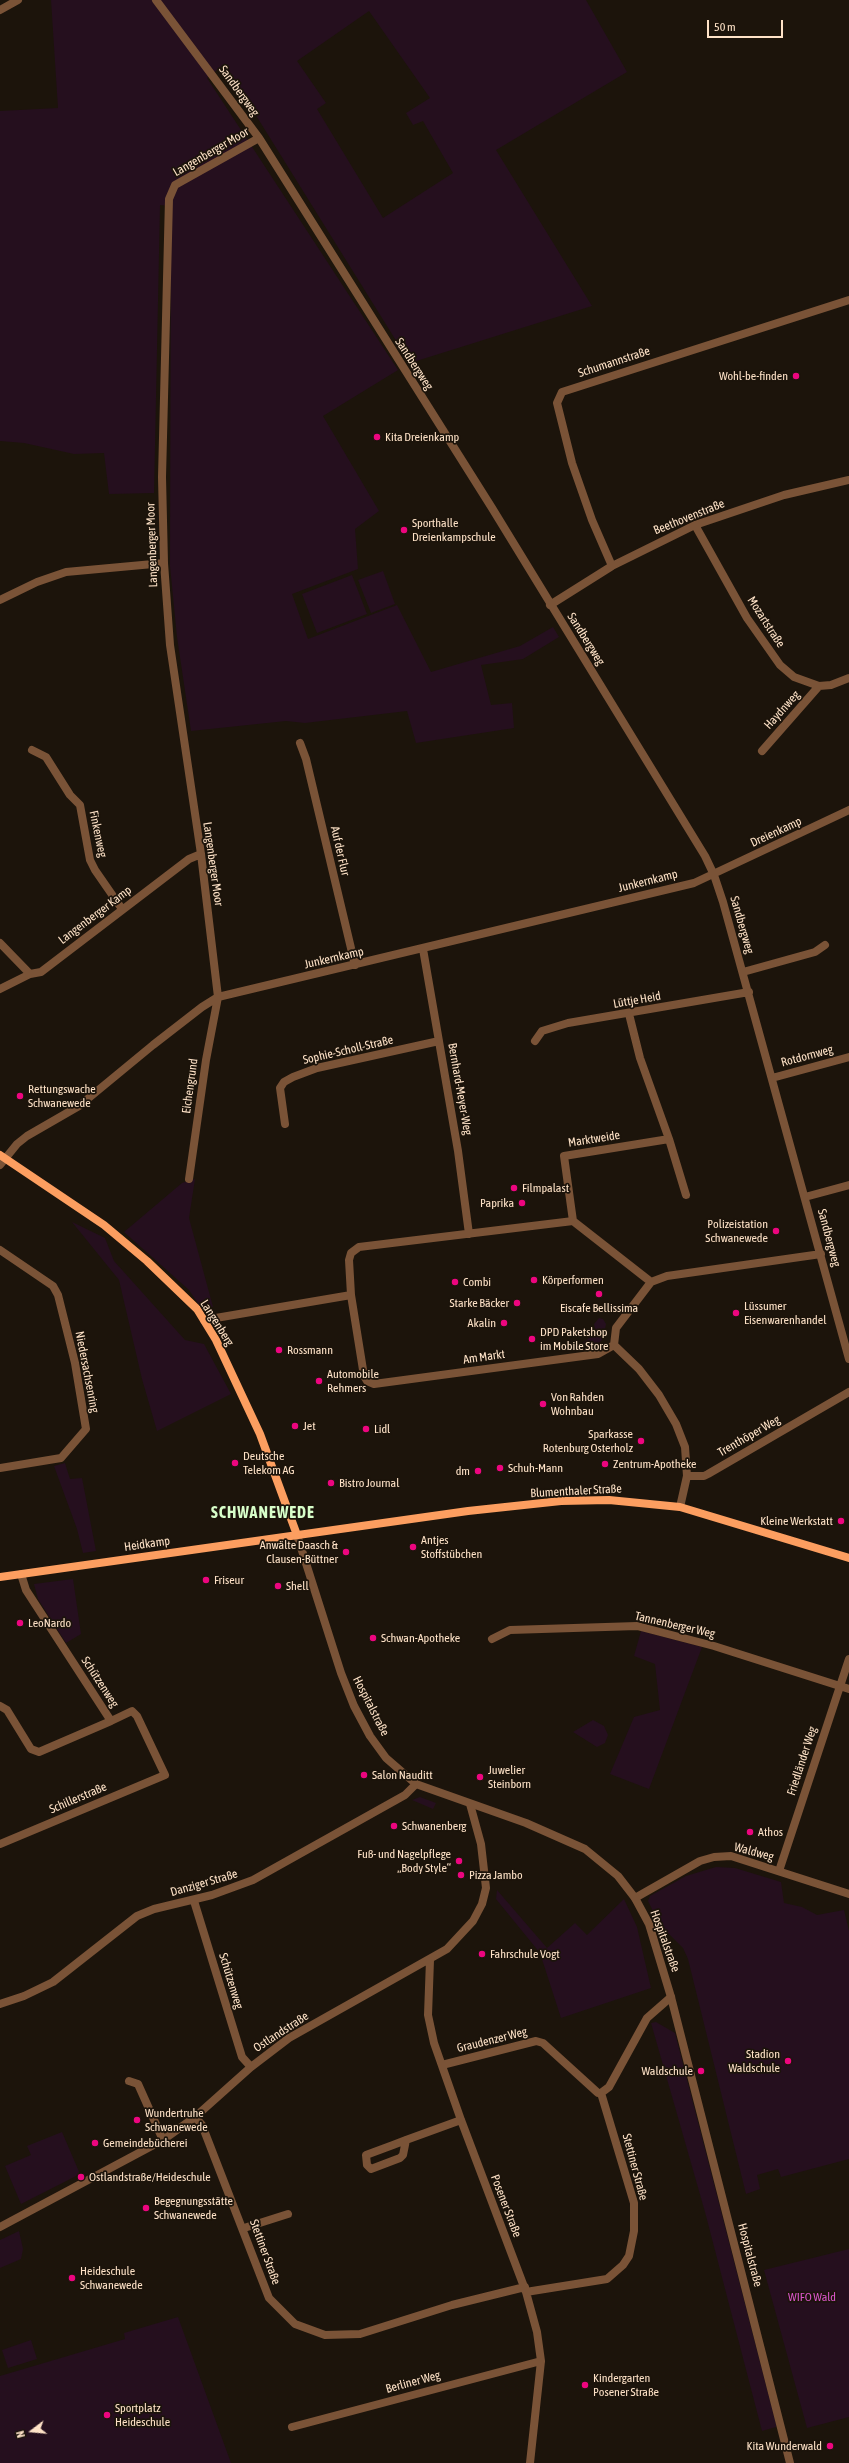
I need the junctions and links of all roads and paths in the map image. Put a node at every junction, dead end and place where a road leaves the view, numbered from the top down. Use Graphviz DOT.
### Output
graph roads {
  1 [pos="18,0"];
  2 [pos="156,0"];
  3 [pos="0,10"];
  4 [pos="259,138"];
  5 [pos="849,300"];
  6 [pos="849,480"];
  7 [pos="695,526"];
  8 [pos="164,563"];
  9 [pos="612,566"];
  10 [pos="0,600"];
  11 [pos="550,605"];
  12 [pos="849,678"];
  13 [pos="819,686"];
  14 [pos="300,743"];
  15 [pos="32,750"];
  16 [pos="762,751"];
  17 [pos="849,810"];
  18 [pos="201,854"];
  19 [pos="714,875"];
  20 [pos="122,909"];
  21 [pos="0,942"];
  22 [pos="826,945"];
  23 [pos="423,949"];
  24 [pos="355,965"];
  25 [pos="743,972"];
  26 [pos="30,974"];
  27 [pos="0,988"];
  28 [pos="748,992"];
  29 [pos="218,998"];
  30 [pos="629,1014"];
  31 [pos="439,1041"];
  32 [pos="535,1041"];
  33 [pos="849,1057"];
  34 [pos="772,1078"];
  35 [pos="285,1124"];
  36 [pos="669,1139"];
  37 [pos="3,1156"];
  38 [pos="0,1165"];
  39 [pos="189,1179"];
  40 [pos="849,1185"];
  41 [pos="686,1196"];
  42 [pos="806,1197"];
  43 [pos="573,1222"];
  44 [pos="469,1234"];
  45 [pos="0,1250"];
  46 [pos="821,1254"];
  47 [pos="651,1282"];
  48 [pos="352,1295"];
  49 [pos="204,1320"];
  50 [pos="614,1345"];
  51 [pos="849,1359"];
  52 [pos="849,1392"];
  53 [pos="0,1468"];
  54 [pos="687,1476"];
  55 [pos="680,1507"];
  56 [pos="297,1535"];
  57 [pos="849,1558"];
  58 [pos="21,1574"];
  59 [pos="0,1577"];
  60 [pos="492,1639"];
  61 [pos="849,1659"];
  62 [pos="840,1686"];
  63 [pos="849,1689"];
  64 [pos="0,1706"];
  65 [pos="111,1721"];
  66 [pos="165,1775"];
  67 [pos="416,1784"];
  68 [pos="470,1804"];
  69 [pos="0,1844"];
  70 [pos="779,1871"];
  71 [pos="849,1894"];
  72 [pos="635,1898"];
  73 [pos="194,1901"];
  74 [pos="430,1960"];
  75 [pos="671,1997"];
  76 [pos="0,2004"];
  77 [pos="442,2065"];
  78 [pos="251,2066"];
  79 [pos="129,2081"];
  80 [pos="601,2093"];
  81 [pos="195,2117"];
  82 [pos="461,2120"];
  83 [pos="163,2140"];
  84 [pos="406,2140"];
  85 [pos="288,2214"];
  86 [pos="0,2227"];
  87 [pos="244,2228"];
  88 [pos="526,2289"];
  89 [pos="541,2362"];
  90 [pos="292,2427"];
  91 [pos="530,2463"];
  92 [pos="790,2463"];
  1 -- 3 [label="street"];
  2 -- 4 [label="street, Sandbergweg"];
  4 -- 8 [label="street, Langenberger Moor"];
  4 -- 11 [label="street, Sandbergweg"];
  5 -- 9 [label="street, Schumannstraße"];
  6 -- 7 [label="street, Beethovenstraße"];
  7 -- 9 [label="street, Beethovenstraße"];
  7 -- 13 [label="street, Mozartstraße"];
  8 -- 10 [label="street"];
  8 -- 18 [label="street, Langenberger Moor"];
  9 -- 11 [label="street, Beethovenstraße"];
  11 -- 19 [label="street, Sandbergweg"];
  12 -- 13 [label="street"];
  13 -- 16 [label="street, Haydnweg"];
  14 -- 24 [label="street, Auf der Flur"];
  15 -- 20 [label="street, Finkenweg"];
  17 -- 19 [label="street, Dreienkamp"];
  18 -- 20 [label="street, Langenberger Kamp"];
  18 -- 29 [label="street, Langenberger Moor"];
  19 -- 23 [label="street, Junkernkamp"];
  19 -- 25 [label="street, Sandbergweg"];
  20 -- 26 [label="street, Langenberger Kamp"];
  21 -- 26 [label="street"];
  22 -- 25 [label="street"];
  23 -- 24 [label="street, Junkernkamp"];
  23 -- 31 [label="street, Bernhard-Meyer-Weg"];
  24 -- 29 [label="street, Junkernkamp"];
  25 -- 28 [label="street, Sandbergweg"];
  26 -- 27 [label="street, Langenberger Kamp"];
  28 -- 30 [label="street, Lüttje Heid"];
  28 -- 34 [label="street, Sandbergweg"];
  29 -- 37 [label="street, Junkernkamp"];
  29 -- 39 [label="street, Eichengrund"];
  30 -- 32 [label="street, Lüttje Heid"];
  30 -- 36 [label="street"];
  31 -- 35 [label="street, Sophie-Scholl-Straße"];
  31 -- 44 [label="street, Bernhard-Meyer-Weg"];
  33 -- 34 [label="street, Rotdornweg"];
  34 -- 42 [label="street, Sandbergweg"];
  36 -- 41 [label="street"];
  36 -- 43 [label="street, Marktweide"];
  37 -- 38 [label="street, Junkernkamp"];
  37 -- 49 [label="main road, Langenberg"];
  40 -- 42 [label="street"];
  42 -- 46 [label="street, Sandbergweg"];
  43 -- 44 [label="street, Am Markt"];
  43 -- 47 [label="street"];
  44 -- 48 [label="street, Am Markt"];
  45 -- 53 [label="street, Niedersachsenring"];
  46 -- 47 [label="street"];
  46 -- 51 [label="street, Sandbergweg"];
  47 -- 50 [label="street"];
  48 -- 49 [label="street"];
  48 -- 50 [label="street, Am Markt"];
  49 -- 56 [label="main road, Langenberg"];
  50 -- 54 [label="street"];
  52 -- 54 [label="street, Trenthöper Weg"];
  54 -- 55 [label="street"];
  55 -- 56 [label="main road, Blumenthaler Straße"];
  55 -- 57 [label="main road, Blumenthaler Straße"];
  56 -- 58 [label="main road, Heidkamp"];
  56 -- 67 [label="street, Hospitalstraße"];
  58 -- 59 [label="main road, Heidkamp"];
  58 -- 65 [label="street, Schützenweg"];
  60 -- 62 [label="street, Tannenberger Weg"];
  61 -- 62 [label="street, Friedländer Weg"];
  62 -- 63 [label="street, Tannenberger Weg"];
  62 -- 70 [label="street, Friedländer Weg"];
  64 -- 65 [label="street"];
  65 -- 66 [label="street, Schützenweg"];
  66 -- 69 [label="street, Schillerstraße"];
  67 -- 68 [label="street, Hospitalstraße"];
  67 -- 73 [label="street, Danziger Straße"];
  68 -- 72 [label="street, Hospitalstraße"];
  68 -- 74 [label="street, Ostlandstraße"];
  70 -- 71 [label="street, Waldweg"];
  70 -- 72 [label="street, Waldweg"];
  72 -- 75 [label="street, Hospitalstraße"];
  73 -- 76 [label="street, Danziger Straße"];
  73 -- 78 [label="street, Schützenweg"];
  74 -- 77 [label="street, Posener Straße"];
  74 -- 78 [label="street, Ostlandstraße"];
  75 -- 80 [label="street"];
  75 -- 92 [label="street, Hospitalstraße"];
  77 -- 80 [label="street, Graudenzer Weg"];
  77 -- 82 [label="street, Posener Straße"];
  78 -- 81 [label="street, Ostlandstraße"];
  79 -- 83 [label="street"];
  80 -- 88 [label="street, Stettiner Straße"];
  81 -- 83 [label="street, Ostlandstraße"];
  81 -- 87 [label="street, Stettiner Straße"];
  82 -- 84 [label="street"];
  82 -- 88 [label="street, Posener Straße"];
  83 -- 86 [label="street, Ostlandstraße"];
  84 -- 84 [label="street"];
  85 -- 87 [label="street"];
  87 -- 88 [label="street, Stettiner Straße"];
  88 -- 89 [label="street, Posener Straße"];
  89 -- 90 [label="street, Berliner Weg"];
  89 -- 91 [label="street, Posener Straße"];
}
